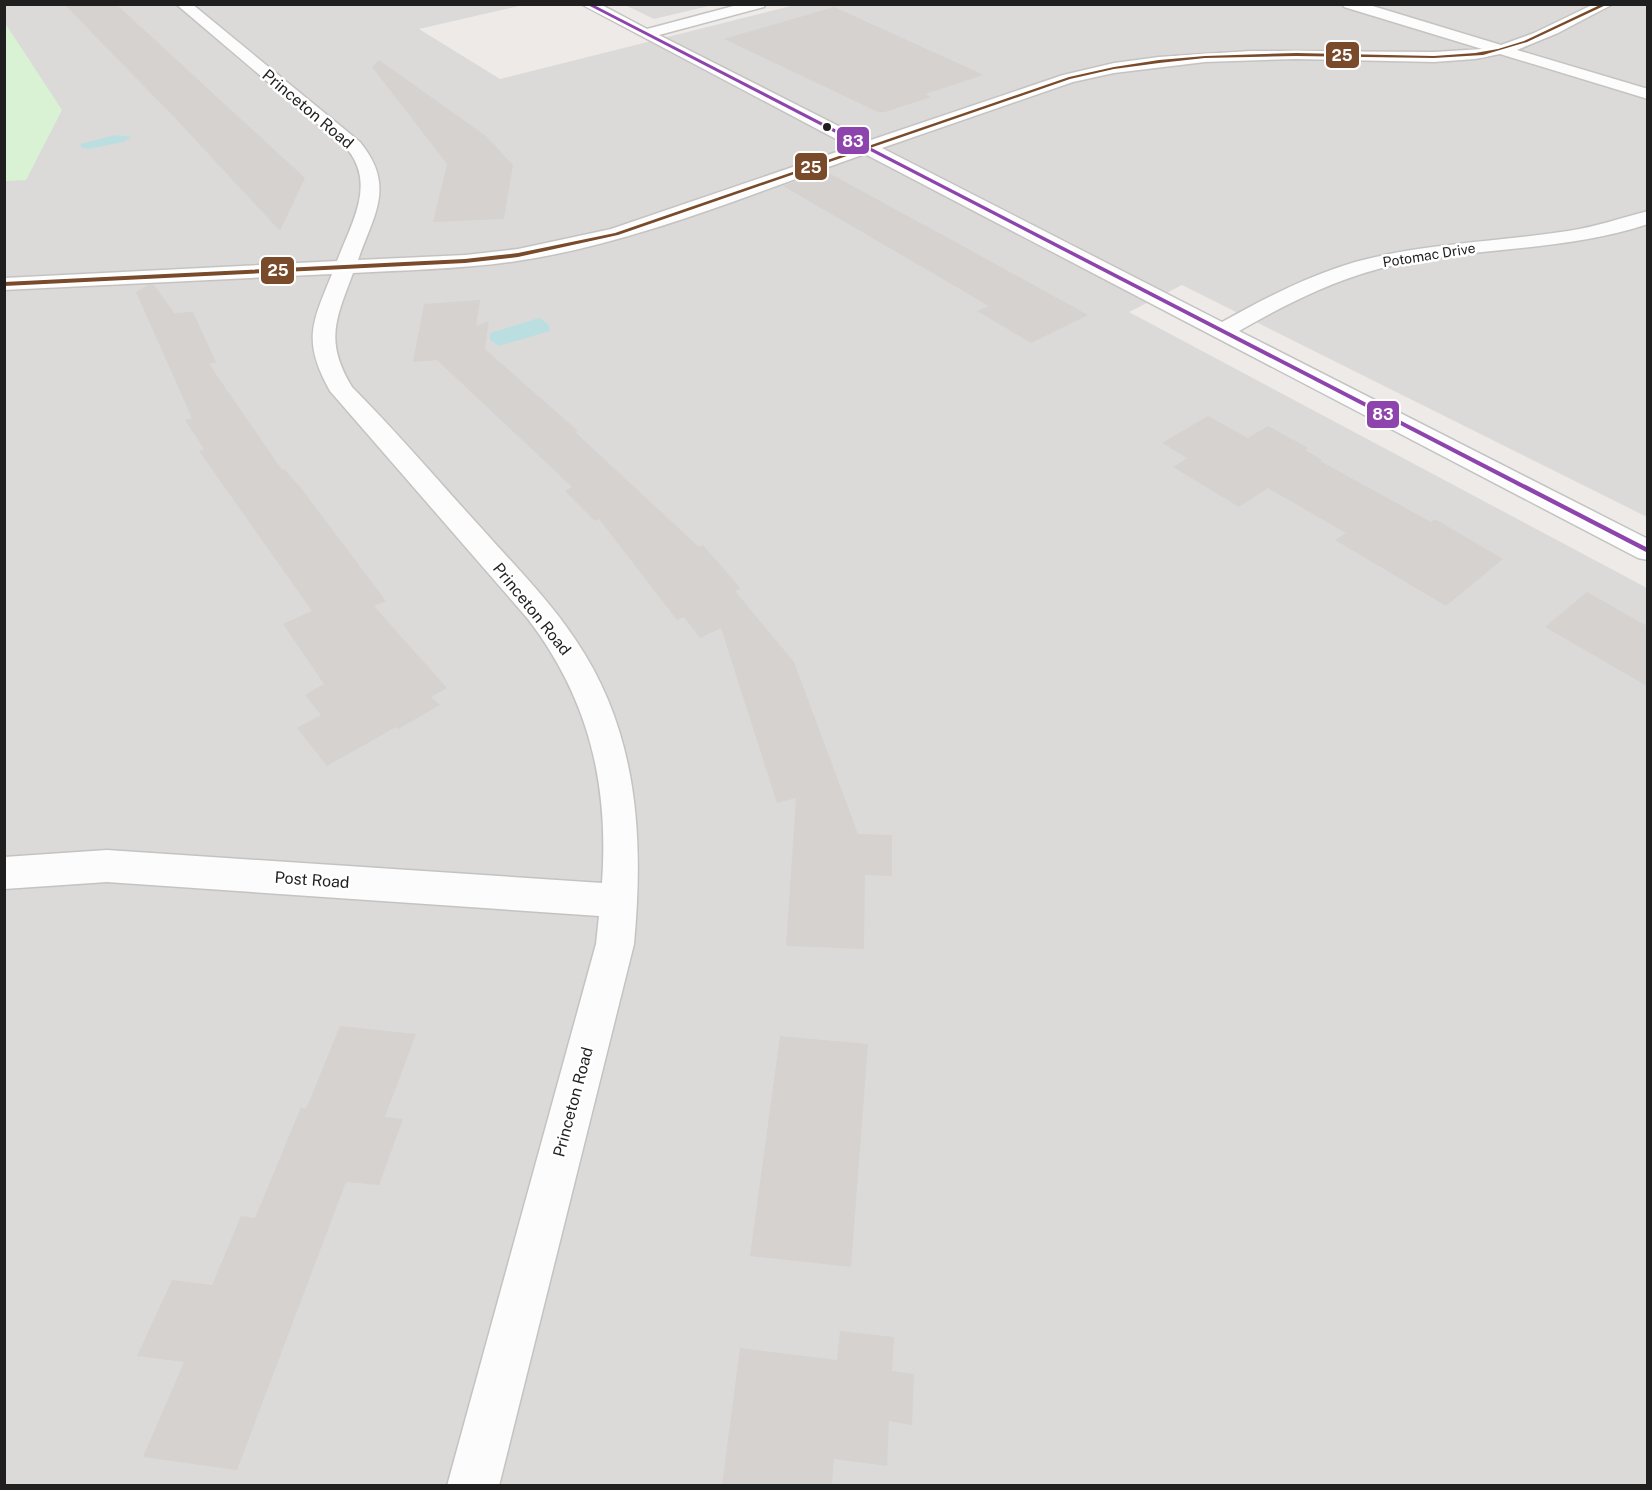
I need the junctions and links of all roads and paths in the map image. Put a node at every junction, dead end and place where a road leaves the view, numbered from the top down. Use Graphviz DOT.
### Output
graph roads {
  1 [pos="183,4"];
  2 [pos="588,4"];
  3 [pos="759,4"];
  4 [pos="1349,4"];
  5 [pos="1606,4"];
  6 [pos="645,34"];
  7 [pos="1500,50"];
  8 [pos="1647,94"];
  9 [pos="866,148"];
  10 [pos="1647,217"];
  11 [pos="345,267"];
  12 [pos="4,284"];
  13 [pos="1222,331"];
  14 [pos="1647,551"];
  15 [pos="4,873"];
  16 [pos="620,901"];
  17 [pos="473,1485"];
  1 -- 11 [label="street, Princeton Road"];
  2 -- 6 [label="street"];
  3 -- 6 [label="street"];
  4 -- 7 [label="street"];
  5 -- 7 [label="street"];
  6 -- 9 [label="street"];
  7 -- 8 [label="street"];
  7 -- 9 [label="street"];
  9 -- 11 [label="street"];
  9 -- 13 [label="street"];
  10 -- 13 [label="street, Potomac Drive"];
  11 -- 12 [label="street"];
  11 -- 16 [label="street, Princeton Road"];
  13 -- 14 [label="street"];
  15 -- 16 [label="street, Post Road"];
  16 -- 17 [label="street, Princeton Road"];
}
